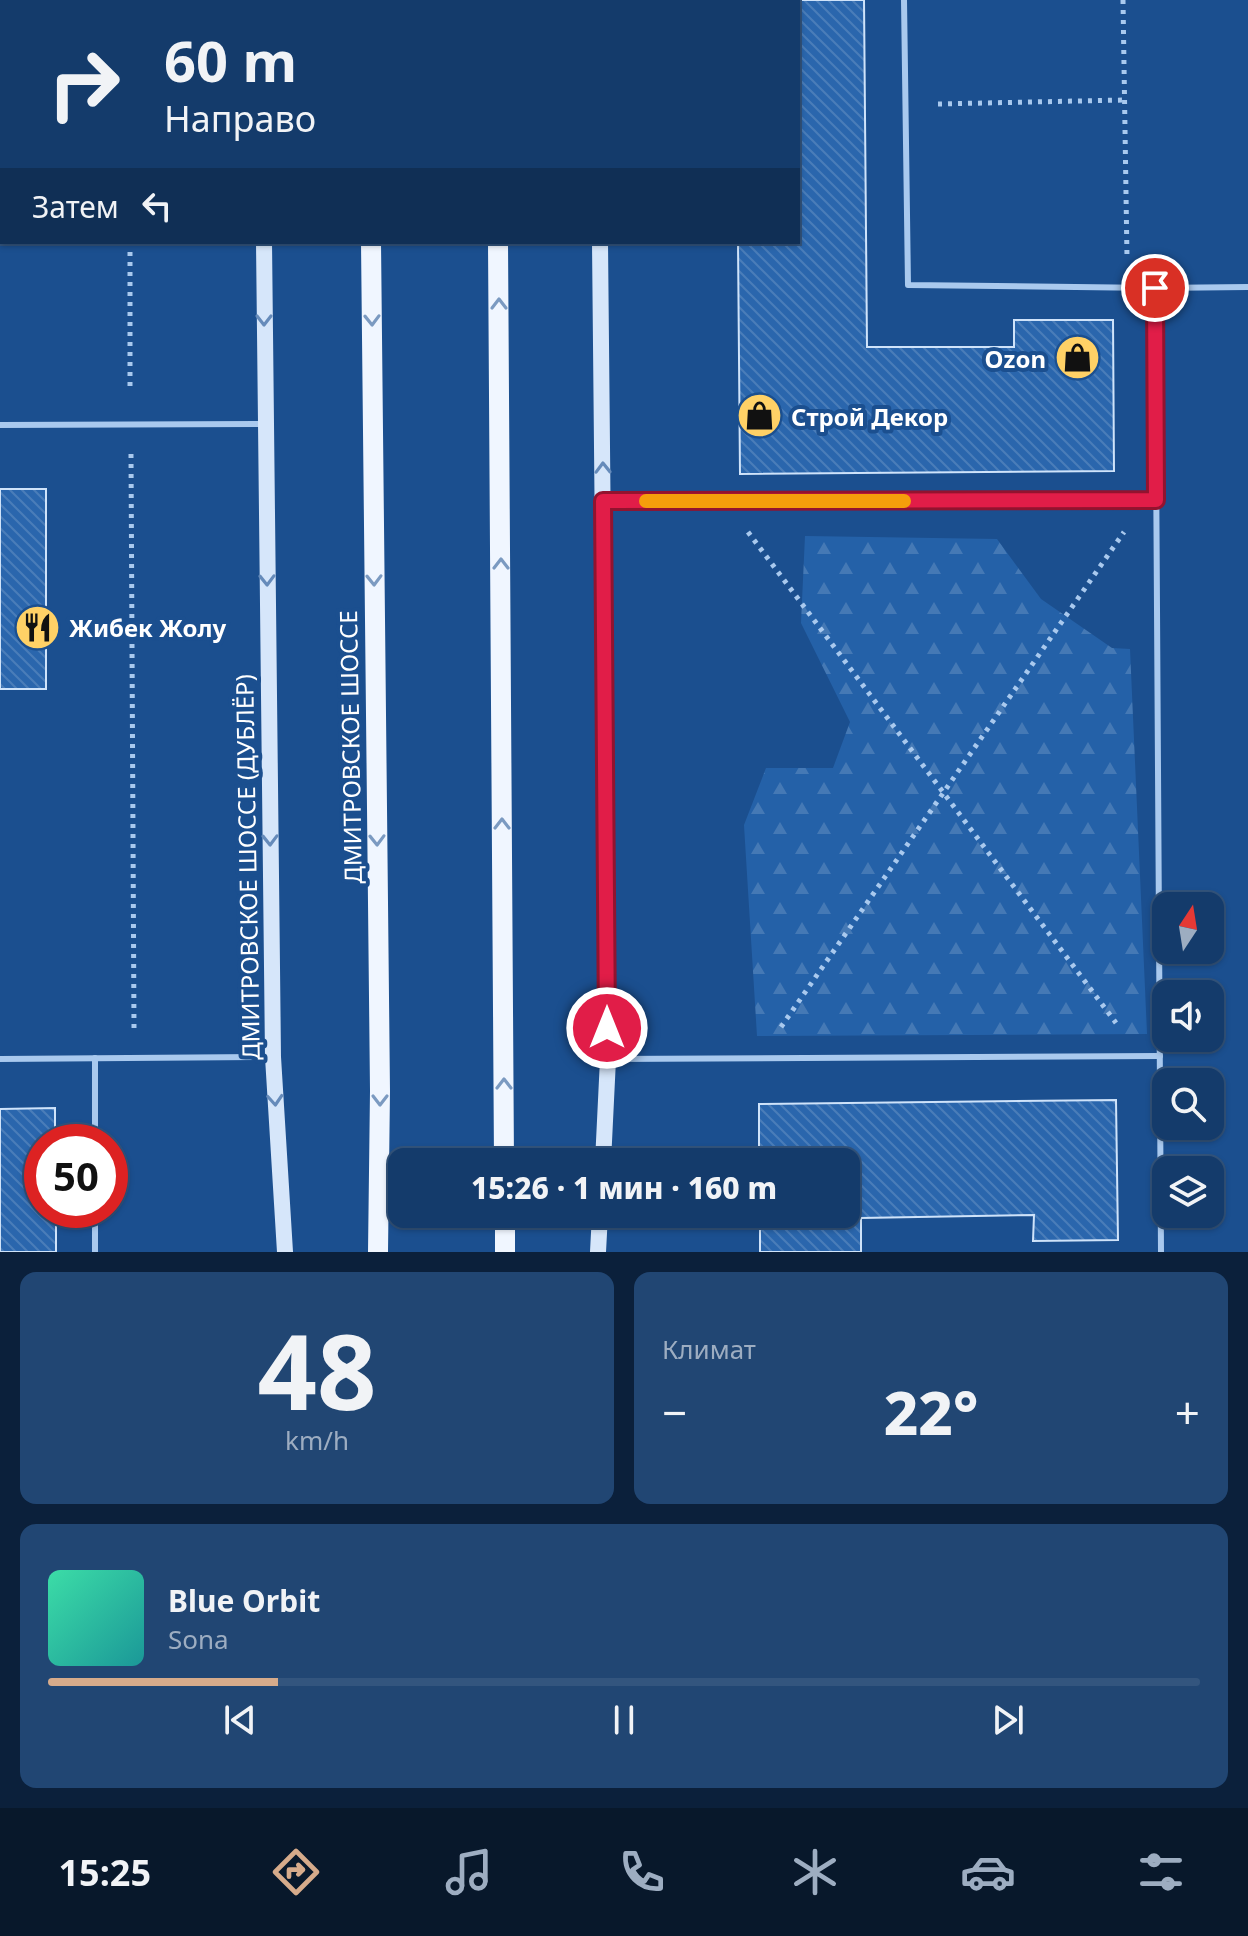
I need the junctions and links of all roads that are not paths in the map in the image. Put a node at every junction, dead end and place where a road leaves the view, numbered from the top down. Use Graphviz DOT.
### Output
graph roads {
  1 [pos="904,0"];
  2 [pos="264,244"];
  3 [pos="371,244"];
  4 [pos="498,244"];
  5 [pos="600,244"];
  6 [pos="1248,287"];
  7 [pos="1155,288"];
  8 [pos="265,424"];
  9 [pos="0,425"];
  10 [pos="1156,500"];
  11 [pos="603,501"];
  12 [pos="1160,1056"];
  13 [pos="273,1057"];
  14 [pos="95,1058"];
  15 [pos="0,1059"];
  16 [pos="608,1059"];
  17 [pos="95,1124"];
  18 [pos="504,1148"];
  19 [pos="604,1148"];
  20 [pos="95,1228"];
  21 [pos="505,1228"];
  22 [pos="599,1228"];
  23 [pos="95,1252"];
  24 [pos="285,1252"];
  25 [pos="378,1252"];
  26 [pos="505,1252"];
  27 [pos="598,1252"];
  28 [pos="1161,1252"];
  1 -- 7 [label="lane"];
  2 -- 8 [label="main road, ДМИТРОВСКОЕ ШОССЕ (ДУБЛЁР), one-way"];
  3 -- 25 [label="main road, ДМИТРОВСКОЕ ШОССЕ, one-way"];
  18 -- 4 [label="main road, one-way"];
  11 -- 5 [label="main road, one-way"];
  6 -- 7 [label="lane"];
  7 -- 10 [label="lane"];
  8 -- 9 [label="lane"];
  8 -- 13 [label="main road, ДМИТРОВСКОЕ ШОССЕ (ДУБЛЁР), one-way"];
  10 -- 11 [label="lane"];
  10 -- 12 [label="lane"];
  11 -- 16 [label="main road"];
  12 -- 16 [label="lane"];
  12 -- 28 [label="lane"];
  13 -- 14 [label="lane"];
  13 -- 24 [label="main road, ДМИТРОВСКОЕ ШОССЕ (ДУБЛЁР), one-way"];
  14 -- 15 [label="lane"];
  14 -- 17 [label="lane"];
  16 -- 19 [label="main road"];
  20 -- 23 [label="lane"];
  21 -- 26 [label="main road"];
  22 -- 27 [label="main road"];
}
